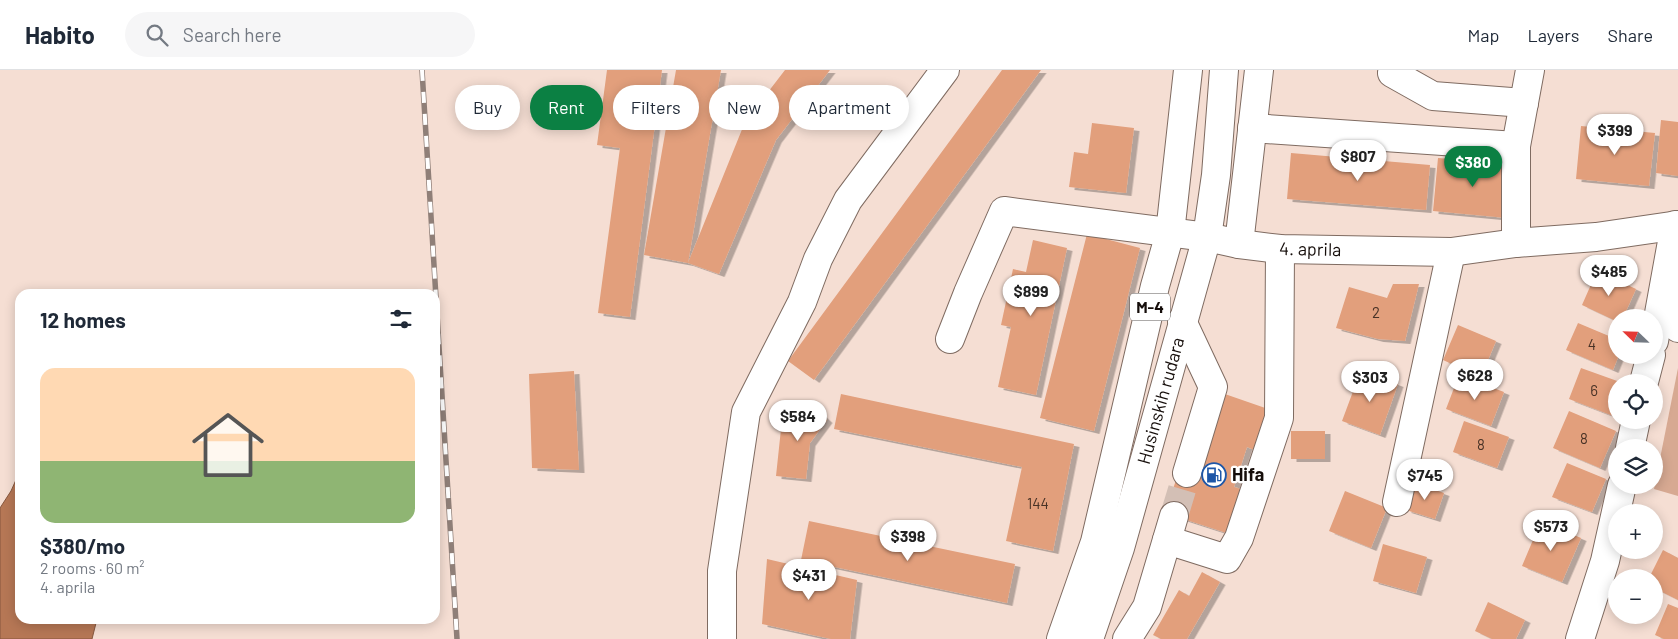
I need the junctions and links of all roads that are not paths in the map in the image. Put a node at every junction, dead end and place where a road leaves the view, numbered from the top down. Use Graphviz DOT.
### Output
graph roads {
  1 [pos="945,70"];
  2 [pos="1188,70"];
  3 [pos="1224,70"];
  4 [pos="1259,70"];
  5 [pos="1530,70"];
  6 [pos="1392,73"];
  7 [pos="1524,103"];
  8 [pos="1252,128"];
  9 [pos="1516,146"];
  10 [pos="1676,225"];
  11 [pos="1170,233"];
  12 [pos="1207,237"];
  13 [pos="1516,243"];
  14 [pos="1239,244"];
  15 [pos="1280,248"];
  16 [pos="1451,252"];
  17 [pos="1667,265"];
  18 [pos="1659,309"];
  19 [pos="1182,321"];
  20 [pos="1678,328"];
  21 [pos="950,339"];
  22 [pos="1188,474"];
  23 [pos="1620,494"];
  24 [pos="1397,502"];
  25 [pos="722,639"];
  26 [pos="1061,639"];
  27 [pos="1089,639"];
  28 [pos="1127,639"];
  29 [pos="1580,639"];
  1 -- 25 [label="street"];
  2 -- 11 [label="street, Husinskih rudara / M-4"];
  3 -- 12 [label="street, Husinskih rudara / M-4"];
  4 -- 8 [label="street"];
  5 -- 7 [label="street"];
  6 -- 7 [label="street"];
  7 -- 9 [label="street"];
  8 -- 9 [label="street"];
  8 -- 14 [label="street"];
  9 -- 13 [label="street"];
  10 -- 13 [label="street, 4. aprila"];
  10 -- 17 [label="street"];
  11 -- 12 [label="street, 4. aprila"];
  11 -- 21 [label="street, 4. aprila"];
  11 -- 26 [label="street, Husinskih rudara / M-4"];
  12 -- 14 [label="street, 4. aprila"];
  12 -- 19 [label="street, Husinskih rudara / M-4"];
  13 -- 16 [label="street, 4. aprila"];
  14 -- 15 [label="street, 4. aprila"];
  15 -- 16 [label="street, 4. aprila"];
  15 -- 28 [label="street"];
  16 -- 24 [label="street"];
  17 -- 18 [label="street"];
  17 -- 20 [label="street"];
  19 -- 22 [label="street"];
  19 -- 27 [label="street, Husinskih rudara / M-4"];
  23 -- 29 [label="street"];
}
